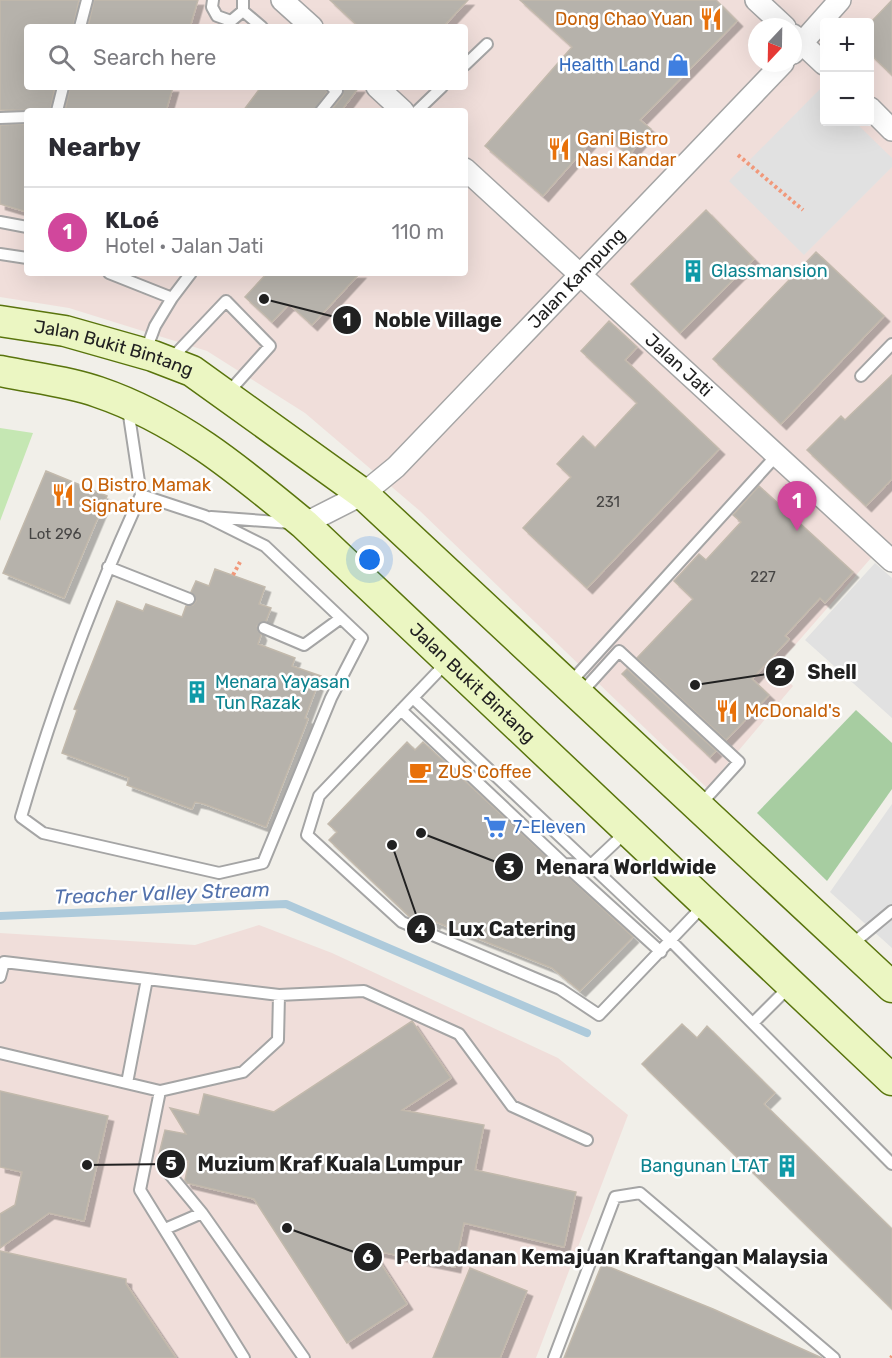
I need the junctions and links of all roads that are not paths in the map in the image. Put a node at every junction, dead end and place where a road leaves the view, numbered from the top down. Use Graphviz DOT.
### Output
graph roads {
  1 [pos="87,0"];
  2 [pos="213,0"];
  3 [pos="282,0"];
  4 [pos="756,0"];
  5 [pos="840,0"];
  6 [pos="243,6"];
  7 [pos="775,18"];
  8 [pos="81,24"];
  9 [pos="258,24"];
  10 [pos="309,24"];
  11 [pos="802,37"];
  12 [pos="487,44"];
  13 [pos="802,47"];
  14 [pos="820,60"];
  15 [pos="468,62"];
  16 [pos="774,72"];
  17 [pos="62,90"];
  18 [pos="336,90"];
  19 [pos="379,90"];
  20 [pos="439,90"];
  21 [pos="58,108"];
  22 [pos="323,108"];
  23 [pos="400,108"];
  24 [pos="420,108"];
  25 [pos="874,112"];
  26 [pos="24,117"];
  27 [pos="0,118"];
  28 [pos="892,130"];
  29 [pos="468,172"];
  30 [pos="0,222"];
  31 [pos="24,226"];
  32 [pos="0,254"];
  33 [pos="24,258"];
  34 [pos="117,276"];
  35 [pos="188,276"];
  36 [pos="581,276"];
  37 [pos="172,298"];
  38 [pos="0,321"];
  39 [pos="892,344"];
  40 [pos="157,358"];
  41 [pos="0,372"];
  42 [pos="861,376"];
  43 [pos="226,395"];
  44 [pos="127,403"];
  45 [pos="776,456"];
  46 [pos="363,494"];
  47 [pos="141,495"];
  48 [pos="205,516"];
  49 [pos="304,525"];
  50 [pos="892,561"];
  51 [pos="108,567"];
  52 [pos="189,599"];
  53 [pos="341,618"];
  54 [pos="264,628"];
  55 [pos="448,661"];
  56 [pos="573,691"];
  57 [pos="413,698"];
  58 [pos="401,710"];
  59 [pos="698,807"];
  60 [pos="628,830"];
  61 [pos="564,864"];
  62 [pos="591,865"];
  63 [pos="705,903"];
  64 [pos="892,911"];
  65 [pos="671,941"];
  66 [pos="848,947"];
  67 [pos="661,952"];
  68 [pos="0,978"];
  69 [pos="147,980"];
  70 [pos="791,985"];
  71 [pos="892,987"];
  72 [pos="279,995"];
  73 [pos="753,1023"];
  74 [pos="0,1053"];
  75 [pos="892,1080"];
  76 [pos="127,1083"];
  77 [pos="160,1090"];
  78 [pos="587,1140"];
  79 [pos="168,1162"];
  80 [pos="892,1164"];
  81 [pos="202,1213"];
  82 [pos="165,1229"];
  83 [pos="244,1358"];
  84 [pos="304,1358"];
  85 [pos="554,1358"];
  86 [pos="834,1358"];
  1 -- 8 [label="lane"];
  2 -- 6 [label="lane"];
  3 -- 10 [label="street"];
  4 -- 7 [label="street"];
  5 -- 11 [label="street"];
  6 -- 9 [label="lane"];
  12 -- 15 [label="lane"];
  13 -- 14 [label="street"];
  16 -- 36 [label="street, Jalan Kampung"];
  17 -- 21 [label="lane"];
  18 -- 22 [label="lane"];
  19 -- 23 [label="street"];
  20 -- 24 [label="lane"];
  25 -- 28 [label="street"];
  26 -- 27 [label="lane"];
  29 -- 36 [label="street, Jalan Jati"];
  30 -- 31 [label="lane"];
  32 -- 33 [label="lane"];
  34 -- 37 [label="lane"];
  35 -- 37 [label="lane"];
  36 -- 45 [label="street, Jalan Jati"];
  36 -- 46 [label="street, Jalan Kampung"];
  37 -- 40 [label="lane"];
  38 -- 40 [label="main road, Jalan Bukit Bintang"];
  39 -- 42 [label="lane"];
  40 -- 43 [label="main road, Jalan Bukit Bintang"];
  40 -- 43 [label="lane"];
  41 -- 44 [label="main road, Jalan Bukit Bintang"];
  43 -- 46 [label="main road, Jalan Bukit Bintang"];
  44 -- 47 [label="lane"];
  44 -- 49 [label="main road, Jalan Bukit Bintang"];
  45 -- 50 [label="street, Jalan Jati"];
  45 -- 56 [label="lane"];
  46 -- 49 [label="street, Jalan Kampung"];
  46 -- 56 [label="main road, Jalan Bukit Bintang"];
  47 -- 48 [label="lane"];
  47 -- 51 [label="lane"];
  48 -- 49 [label="lane"];
  48 -- 53 [label="lane"];
  49 -- 55 [label="main road, Jalan Bukit Bintang"];
  51 -- 52 [label="lane"];
  51 -- 53 [label="lane"];
  53 -- 54 [label="lane"];
  55 -- 57 [label="lane"];
  55 -- 60 [label="main road, Jalan Bukit Bintang"];
  56 -- 59 [label="main road, Jalan Bukit Bintang"];
  56 -- 59 [label="lane"];
  57 -- 58 [label="lane"];
  57 -- 62 [label="lane"];
  58 -- 61 [label="lane"];
  58 -- 67 [label="lane"];
  59 -- 66 [label="main road, Jalan Bukit Bintang"];
  60 -- 62 [label="lane"];
  60 -- 63 [label="main road, Jalan Bukit Bintang"];
  61 -- 62 [label="lane"];
  61 -- 67 [label="lane"];
  62 -- 65 [label="lane"];
  63 -- 65 [label="lane"];
  63 -- 70 [label="main road, Jalan Bukit Bintang"];
  64 -- 66 [label="lane"];
  65 -- 67 [label="lane"];
  65 -- 73 [label="lane"];
  66 -- 71 [label="main road, Jalan Bukit Bintang"];
  68 -- 69 [label="lane"];
  69 -- 72 [label="lane"];
  69 -- 76 [label="lane"];
  70 -- 73 [label="lane"];
  70 -- 75 [label="main road, Jalan Bukit Bintang"];
  72 -- 77 [label="lane"];
  72 -- 78 [label="lane"];
  73 -- 80 [label="lane"];
  74 -- 76 [label="lane"];
  76 -- 77 [label="lane"];
  77 -- 82 [label="lane"];
  79 -- 81 [label="lane"];
  81 -- 82 [label="lane"];
  81 -- 84 [label="lane"];
  82 -- 83 [label="lane"];
  85 -- 86 [label="lane"];
}
